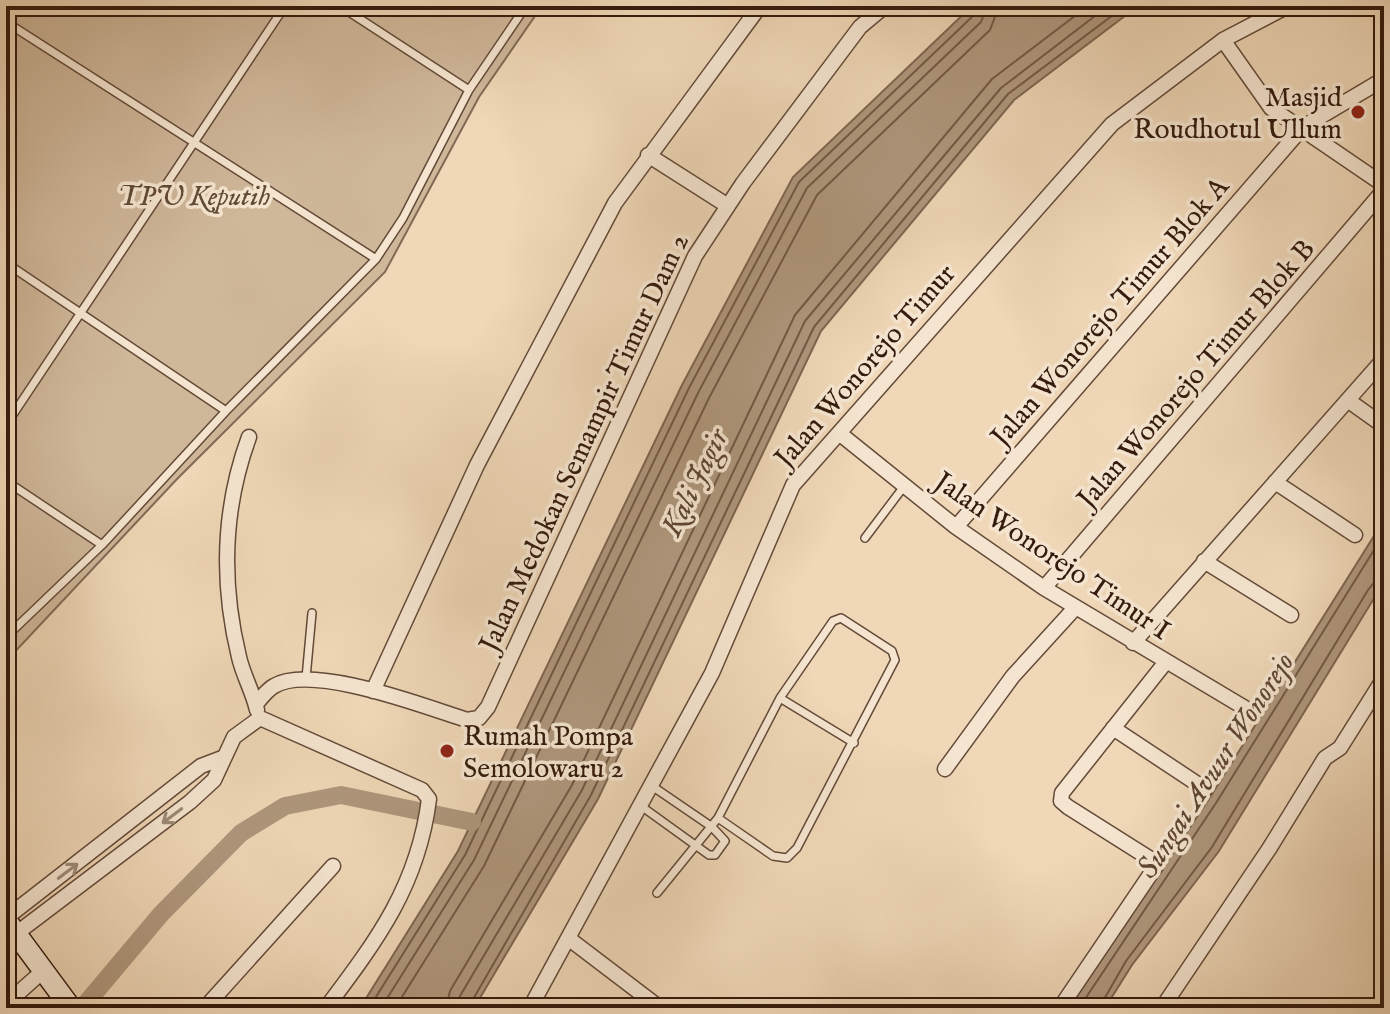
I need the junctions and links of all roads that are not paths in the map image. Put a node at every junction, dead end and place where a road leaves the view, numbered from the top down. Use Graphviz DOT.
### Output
graph roads {
  1 [pos="285,6"];
  2 [pos="340,6"];
  3 [pos="526,6"];
  4 [pos="760,6"];
  5 [pos="885,6"];
  6 [pos="1288,6"];
  7 [pos="6,22"];
  8 [pos="1223,40"];
  9 [pos="1384,79"];
  10 [pos="469,90"];
  11 [pos="1303,127"];
  12 [pos="194,143"];
  13 [pos="648,155"];
  14 [pos="1384,187"];
  15 [pos="728,206"];
  16 [pos="376,259"];
  17 [pos="8,267"];
  18 [pos="81,312"];
  19 [pos="1384,359"];
  20 [pos="1349,401"];
  21 [pos="226,411"];
  22 [pos="6,425"];
  23 [pos="1384,426"];
  24 [pos="839,433"];
  25 [pos="249,437"];
  26 [pos="6,481"];
  27 [pos="1275,482"];
  28 [pos="905,485"];
  29 [pos="956,527"];
  30 [pos="1355,535"];
  31 [pos="865,538"];
  32 [pos="102,545"];
  33 [pos="1204,561"];
  34 [pos="1044,588"];
  35 [pos="1075,608"];
  36 [pos="312,613"];
  37 [pos="1291,615"];
  38 [pos="6,637"];
  39 [pos="1133,643"];
  40 [pos="1165,663"];
  41 [pos="306,678"];
  42 [pos="1384,678"];
  43 [pos="373,691"];
  44 [pos="780,698"];
  45 [pos="1245,708"];
  46 [pos="258,711"];
  47 [pos="1113,728"];
  48 [pos="854,743"];
  49 [pos="222,758"];
  50 [pos="945,769"];
  51 [pos="652,786"];
  52 [pos="1205,789"];
  53 [pos="641,806"];
  54 [pos="718,818"];
  55 [pos="712,827"];
  56 [pos="698,846"];
  57 [pos="333,866"];
  58 [pos="657,893"];
  59 [pos="10,924"];
  60 [pos="568,938"];
  61 [pos="43,971"];
  62 [pos="65,1001"];
  63 [pos="6,1004"];
  64 [pos="205,1008"];
  65 [pos="326,1008"];
  66 [pos="530,1008"];
  67 [pos="660,1008"];
  68 [pos="1060,1008"];
  69 [pos="1162,1008"];
  1 -- 12 [label="lane"];
  2 -- 10 [label="lane"];
  3 -- 10 [label="lane"];
  4 -- 13 [label="street"];
  5 -- 15 [label="street, Jalan Medokan Semampir Timur Dam 2"];
  6 -- 8 [label="street, Jalan Wonorejo Timur"];
  7 -- 12 [label="lane"];
  8 -- 11 [label="street"];
  8 -- 24 [label="street, Jalan Wonorejo Timur"];
  9 -- 11 [label="street, Jalan Wonorejo Timur Blok A"];
  10 -- 16 [label="lane"];
  11 -- 14 [label="street"];
  11 -- 29 [label="street, Jalan Wonorejo Timur Blok A"];
  12 -- 16 [label="lane"];
  12 -- 18 [label="lane"];
  13 -- 15 [label="street"];
  13 -- 43 [label="street"];
  14 -- 34 [label="street, Jalan Wonorejo Timur Blok B"];
  15 -- 43 [label="street, Jalan Medokan Semampir Timur Dam 2"];
  16 -- 21 [label="lane"];
  17 -- 18 [label="lane"];
  18 -- 21 [label="lane"];
  18 -- 22 [label="lane"];
  19 -- 20 [label="street"];
  20 -- 23 [label="street"];
  20 -- 27 [label="street"];
  21 -- 32 [label="lane"];
  24 -- 28 [label="street, Jalan Wonorejo Timur I"];
  24 -- 51 [label="street, Jalan Wonorejo Timur"];
  25 -- 46 [label="street"];
  26 -- 32 [label="lane"];
  27 -- 30 [label="street"];
  27 -- 33 [label="street"];
  28 -- 29 [label="street, Jalan Wonorejo Timur I"];
  28 -- 31 [label="lane"];
  29 -- 34 [label="street, Jalan Wonorejo Timur I"];
  32 -- 38 [label="lane"];
  33 -- 37 [label="street"];
  33 -- 39 [label="street"];
  34 -- 35 [label="street, Jalan Wonorejo Timur I"];
  35 -- 39 [label="street, Jalan Wonorejo Timur I"];
  35 -- 50 [label="street"];
  36 -- 41 [label="lane"];
  39 -- 40 [label="street, Jalan Wonorejo Timur I"];
  40 -- 45 [label="street, Jalan Wonorejo Timur I"];
  40 -- 47 [label="street"];
  41 -- 43 [label="street, Jalan Medokan Semampir Timur Dam 2"];
  41 -- 46 [label="street"];
  42 -- 69 [label="street"];
  44 -- 48 [label="lane"];
  44 -- 48 [label="lane"];
  44 -- 54 [label="lane"];
  46 -- 49 [label="street"];
  46 -- 65 [label="street"];
  47 -- 52 [label="street"];
  47 -- 68 [label="street"];
  48 -- 54 [label="lane"];
  59 -- 49 [label="street, one-way"];
  49 -- 59 [label="street, one-way"];
  51 -- 53 [label="street, Jalan Wonorejo Timur"];
  51 -- 55 [label="lane"];
  53 -- 56 [label="lane"];
  53 -- 60 [label="street, Jalan Wonorejo Timur"];
  54 -- 55 [label="lane"];
  55 -- 56 [label="lane"];
  55 -- 56 [label="lane"];
  56 -- 58 [label="lane"];
  57 -- 64 [label="street"];
  59 -- 61 [label="street"];
  60 -- 66 [label="street, Jalan Wonorejo Timur"];
  60 -- 67 [label="street"];
  61 -- 62 [label="street"];
  61 -- 63 [label="street"];
}
